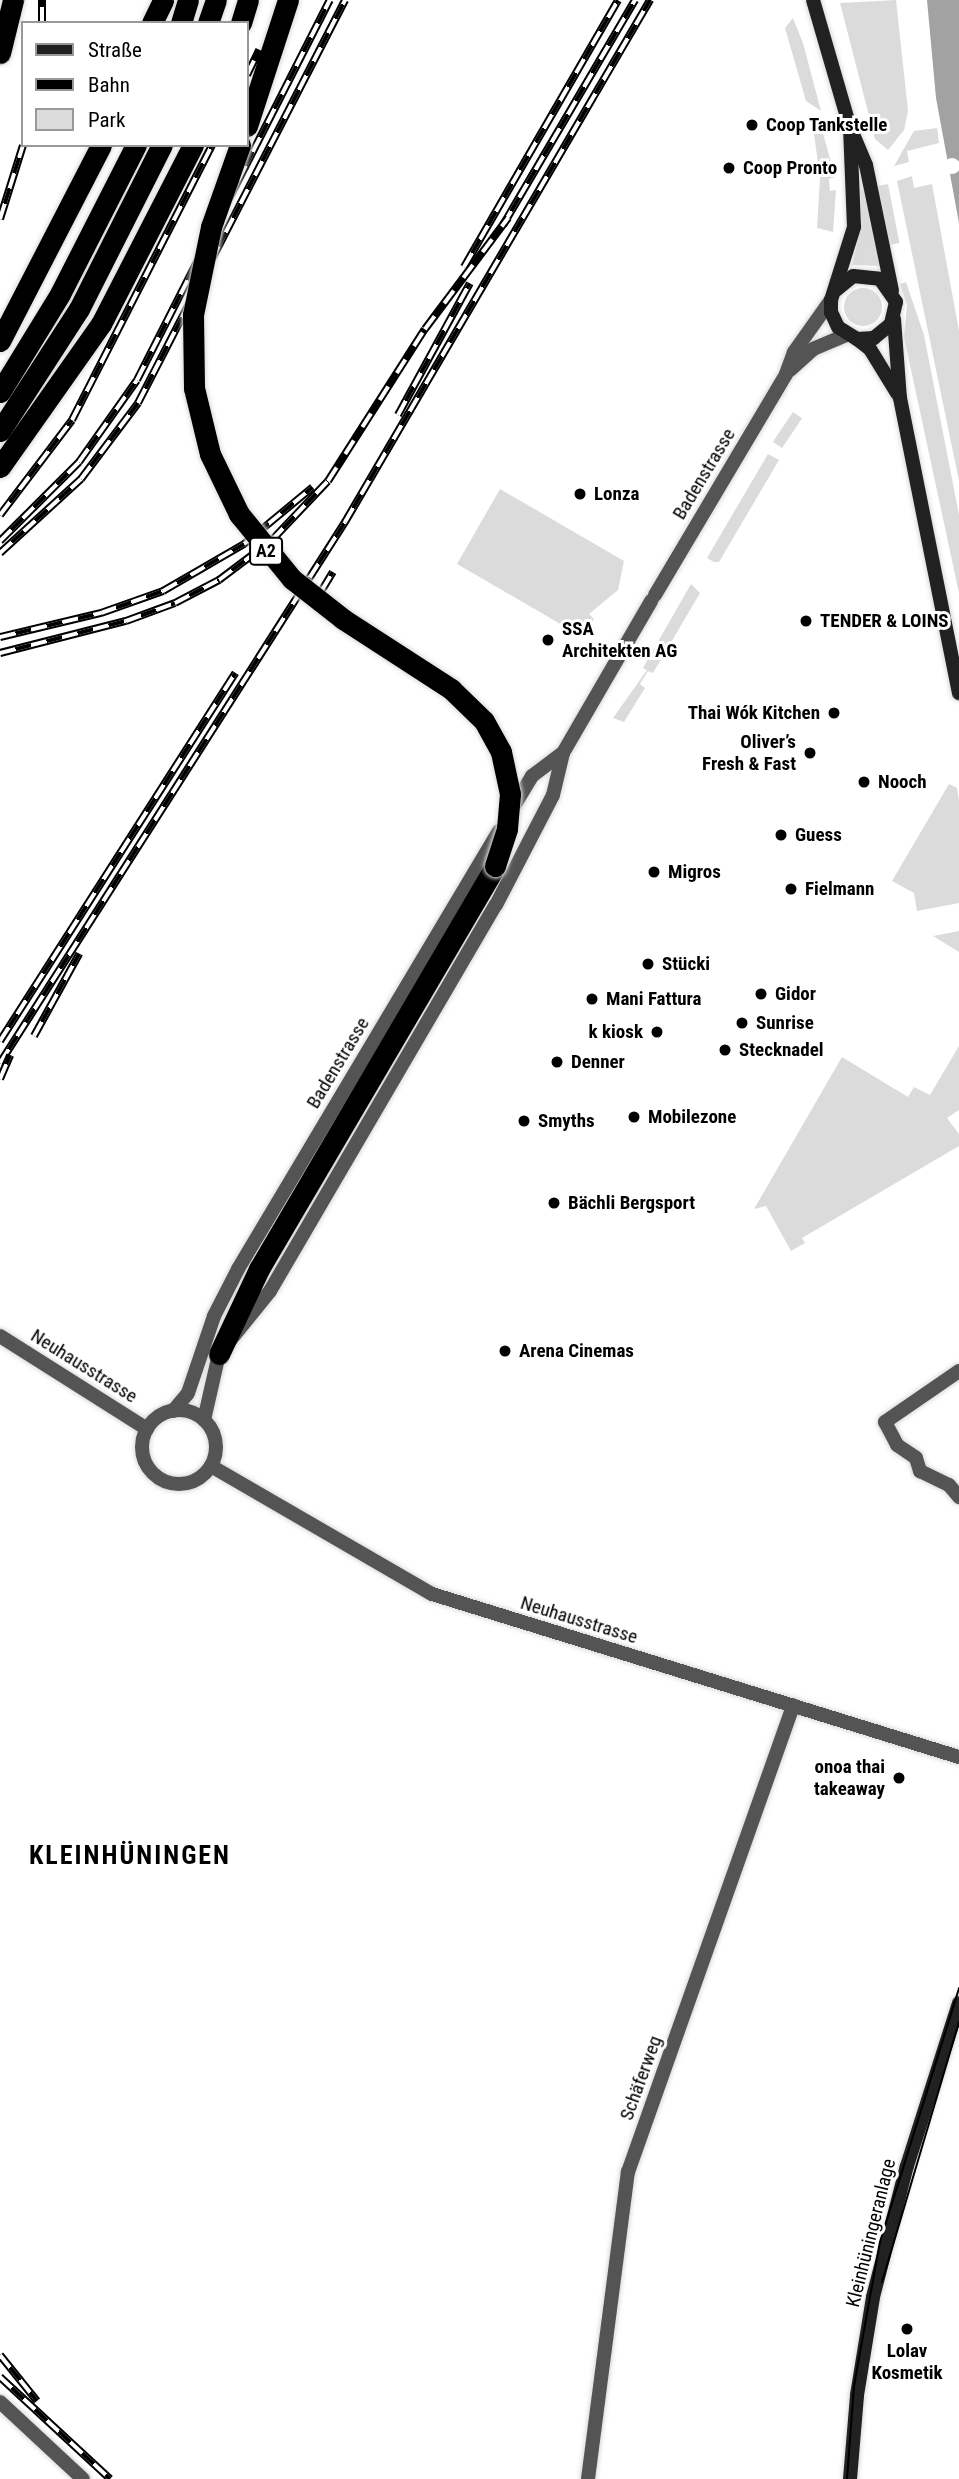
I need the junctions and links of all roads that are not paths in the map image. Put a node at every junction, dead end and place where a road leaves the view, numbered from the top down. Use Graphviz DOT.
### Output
graph roads {
  1 [pos="13,0"];
  2 [pos="163,0"];
  3 [pos="188,0"];
  4 [pos="216,0"];
  5 [pos="248,0"];
  6 [pos="288,0"];
  7 [pos="813,0"];
  8 [pos="152,21"];
  9 [pos="182,21"];
  10 [pos="209,21"];
  11 [pos="242,21"];
  12 [pos="0,53"];
  13 [pos="248,122"];
  14 [pos="850,127"];
  15 [pos="100,147"];
  16 [pos="135,147"];
  17 [pos="161,147"];
  18 [pos="192,147"];
  19 [pos="239,147"];
  20 [pos="892,291"];
  21 [pos="834,295"];
  22 [pos="894,319"];
  23 [pos="852,337"];
  24 [pos="0,341"];
  25 [pos="786,374"];
  26 [pos="0,392"];
  27 [pos="900,398"];
  28 [pos="0,431"];
  29 [pos="0,467"];
  30 [pos="959,693"];
  31 [pos="563,753"];
  32 [pos="0,1336"];
  33 [pos="219,1353"];
  34 [pos="959,1371"];
  35 [pos="173,1411"];
  36 [pos="204,1420"];
  37 [pos="147,1429"];
  38 [pos="211,1466"];
  39 [pos="956,1495"];
  40 [pos="793,1705"];
  41 [pos="959,1757"];
  42 [pos="959,2003"];
  43 [pos="0,2402"];
  44 [pos="83,2479"];
  45 [pos="588,2479"];
  46 [pos="850,2479"];
  1 -- 12 [label="highway"];
  2 -- 8 [label="highway"];
  3 -- 9 [label="highway"];
  4 -- 10 [label="highway"];
  5 -- 11 [label="highway"];
  6 -- 13 [label="highway"];
  7 -- 14 [label="main road"];
  14 -- 20 [label="main road"];
  14 -- 21 [label="main road"];
  15 -- 24 [label="highway"];
  16 -- 26 [label="highway"];
  17 -- 28 [label="highway"];
  18 -- 29 [label="highway"];
  19 -- 33 [label="highway, A2, bridge"];
  20 -- 21 [label="main road"];
  20 -- 22 [label="main road"];
  21 -- 23 [label="main road"];
  21 -- 25 [label="street, Badenstrasse"];
  22 -- 23 [label="main road"];
  22 -- 27 [label="main road"];
  23 -- 25 [label="street, Badenstrasse"];
  23 -- 27 [label="main road"];
  25 -- 31 [label="street, Badenstrasse"];
  27 -- 30 [label="main road"];
  31 -- 33 [label="street, Badenstrasse"];
  31 -- 35 [label="street, Badenstrasse"];
  32 -- 37 [label="street, Neuhausstrasse"];
  33 -- 36 [label="street, Badenstrasse"];
  34 -- 39 [label="street"];
  35 -- 36 [label="street"];
  35 -- 37 [label="street, Neuhausstrasse"];
  36 -- 38 [label="street"];
  37 -- 38 [label="street, Neuhausstrasse"];
  38 -- 40 [label="street, Neuhausstrasse"];
  40 -- 41 [label="street, Neuhausstrasse"];
  40 -- 45 [label="street, Schäferweg"];
  42 -- 46 [label="main road, Kleinhüningeranlage"];
  43 -- 44 [label="street"];
}
